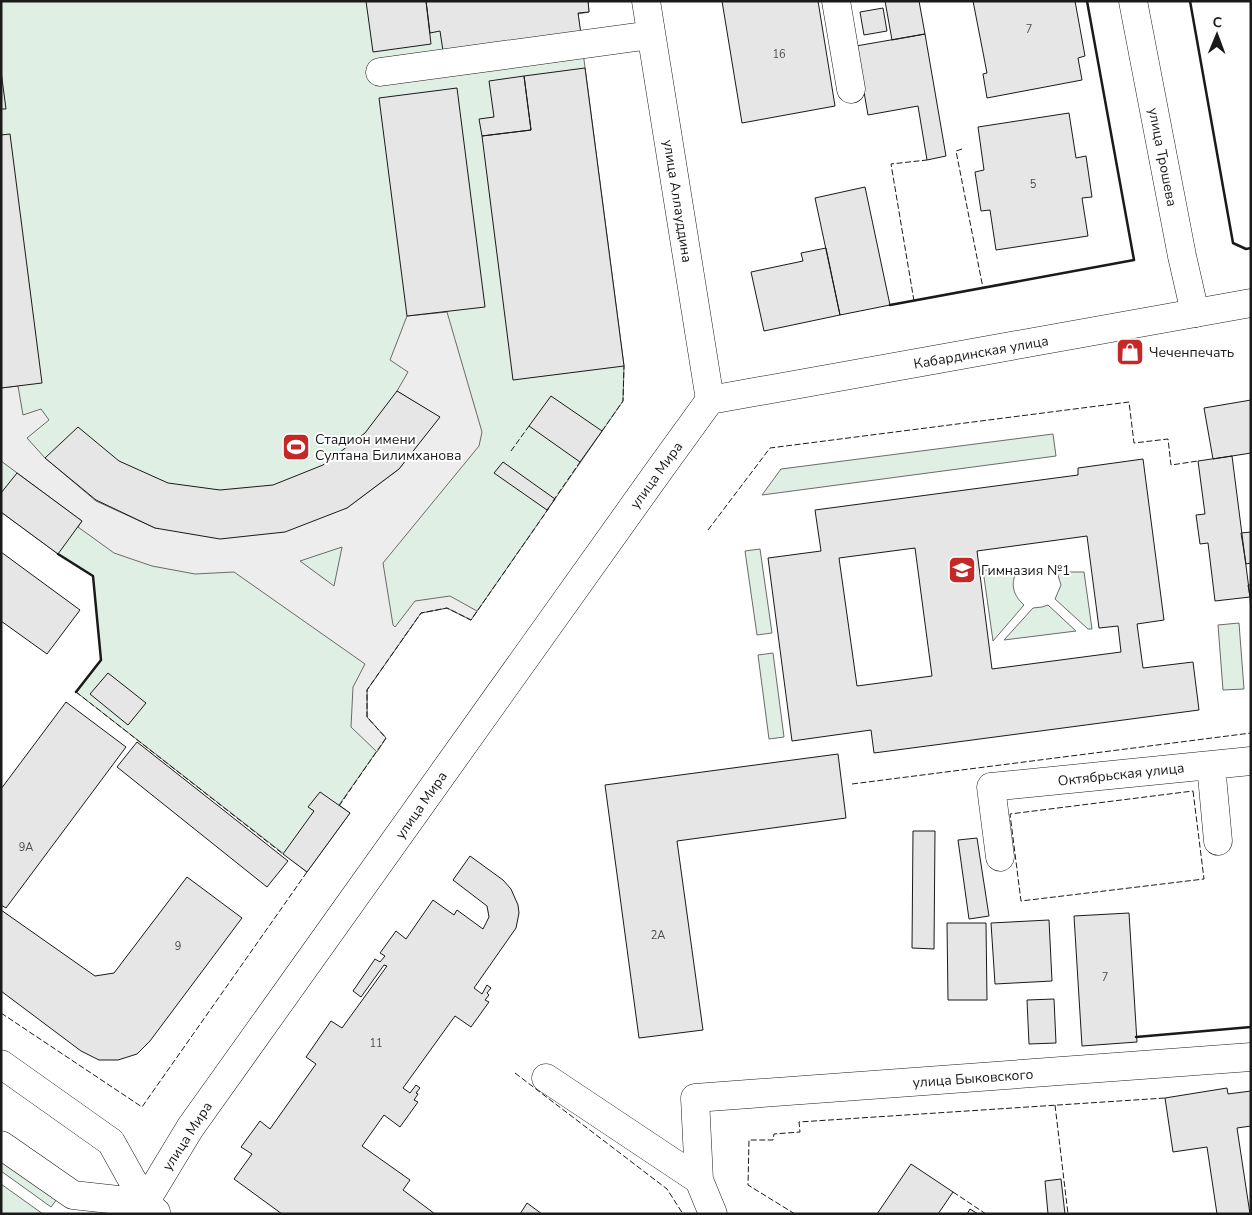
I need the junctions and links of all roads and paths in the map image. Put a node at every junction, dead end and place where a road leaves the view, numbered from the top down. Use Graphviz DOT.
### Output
graph roads {
  1 [pos="646,1"];
  2 [pos="836,1"];
  3 [pos="1133,1"];
  4 [pos="651,35"];
  5 [pos="380,72"];
  6 [pos="851,89"];
  7 [pos="1251,304"];
  8 [pos="1195,313"];
  9 [pos="710,400"];
  10 [pos="1251,761"];
  11 [pos="1211,765"];
  12 [pos="1218,841"];
  13 [pos="1000,857"];
  14 [pos="1251,1057"];
  15 [pos="1,1064"];
  16 [pos="546,1078"];
  17 [pos="1,1145"];
  18 [pos="699,1180"];
  19 [pos="147,1210"];
  20 [pos="713,1214"];
  1 -- 4 [label="main road, улица Аллауддина"];
  2 -- 6 [label="main road"];
  3 -- 8 [label="main road, улица Трошева"];
  4 -- 5 [label="main road"];
  4 -- 9 [label="main road, улица Аллауддина"];
  7 -- 8 [label="main road, Кабардинская улица"];
  8 -- 9 [label="main road, Кабардинская улица"];
  9 -- 19 [label="main road, улица Мира"];
  10 -- 11 [label="main road, Октябрьская улица"];
  11 -- 12 [label="main road"];
  11 -- 13 [label="main road, Октябрьская улица"];
  14 -- 18 [label="main road, улица Быковского"];
  15 -- 19 [label="main road"];
  16 -- 18 [label="main road"];
  17 -- 19 [label="main road"];
  18 -- 20 [label="main road"];
}
